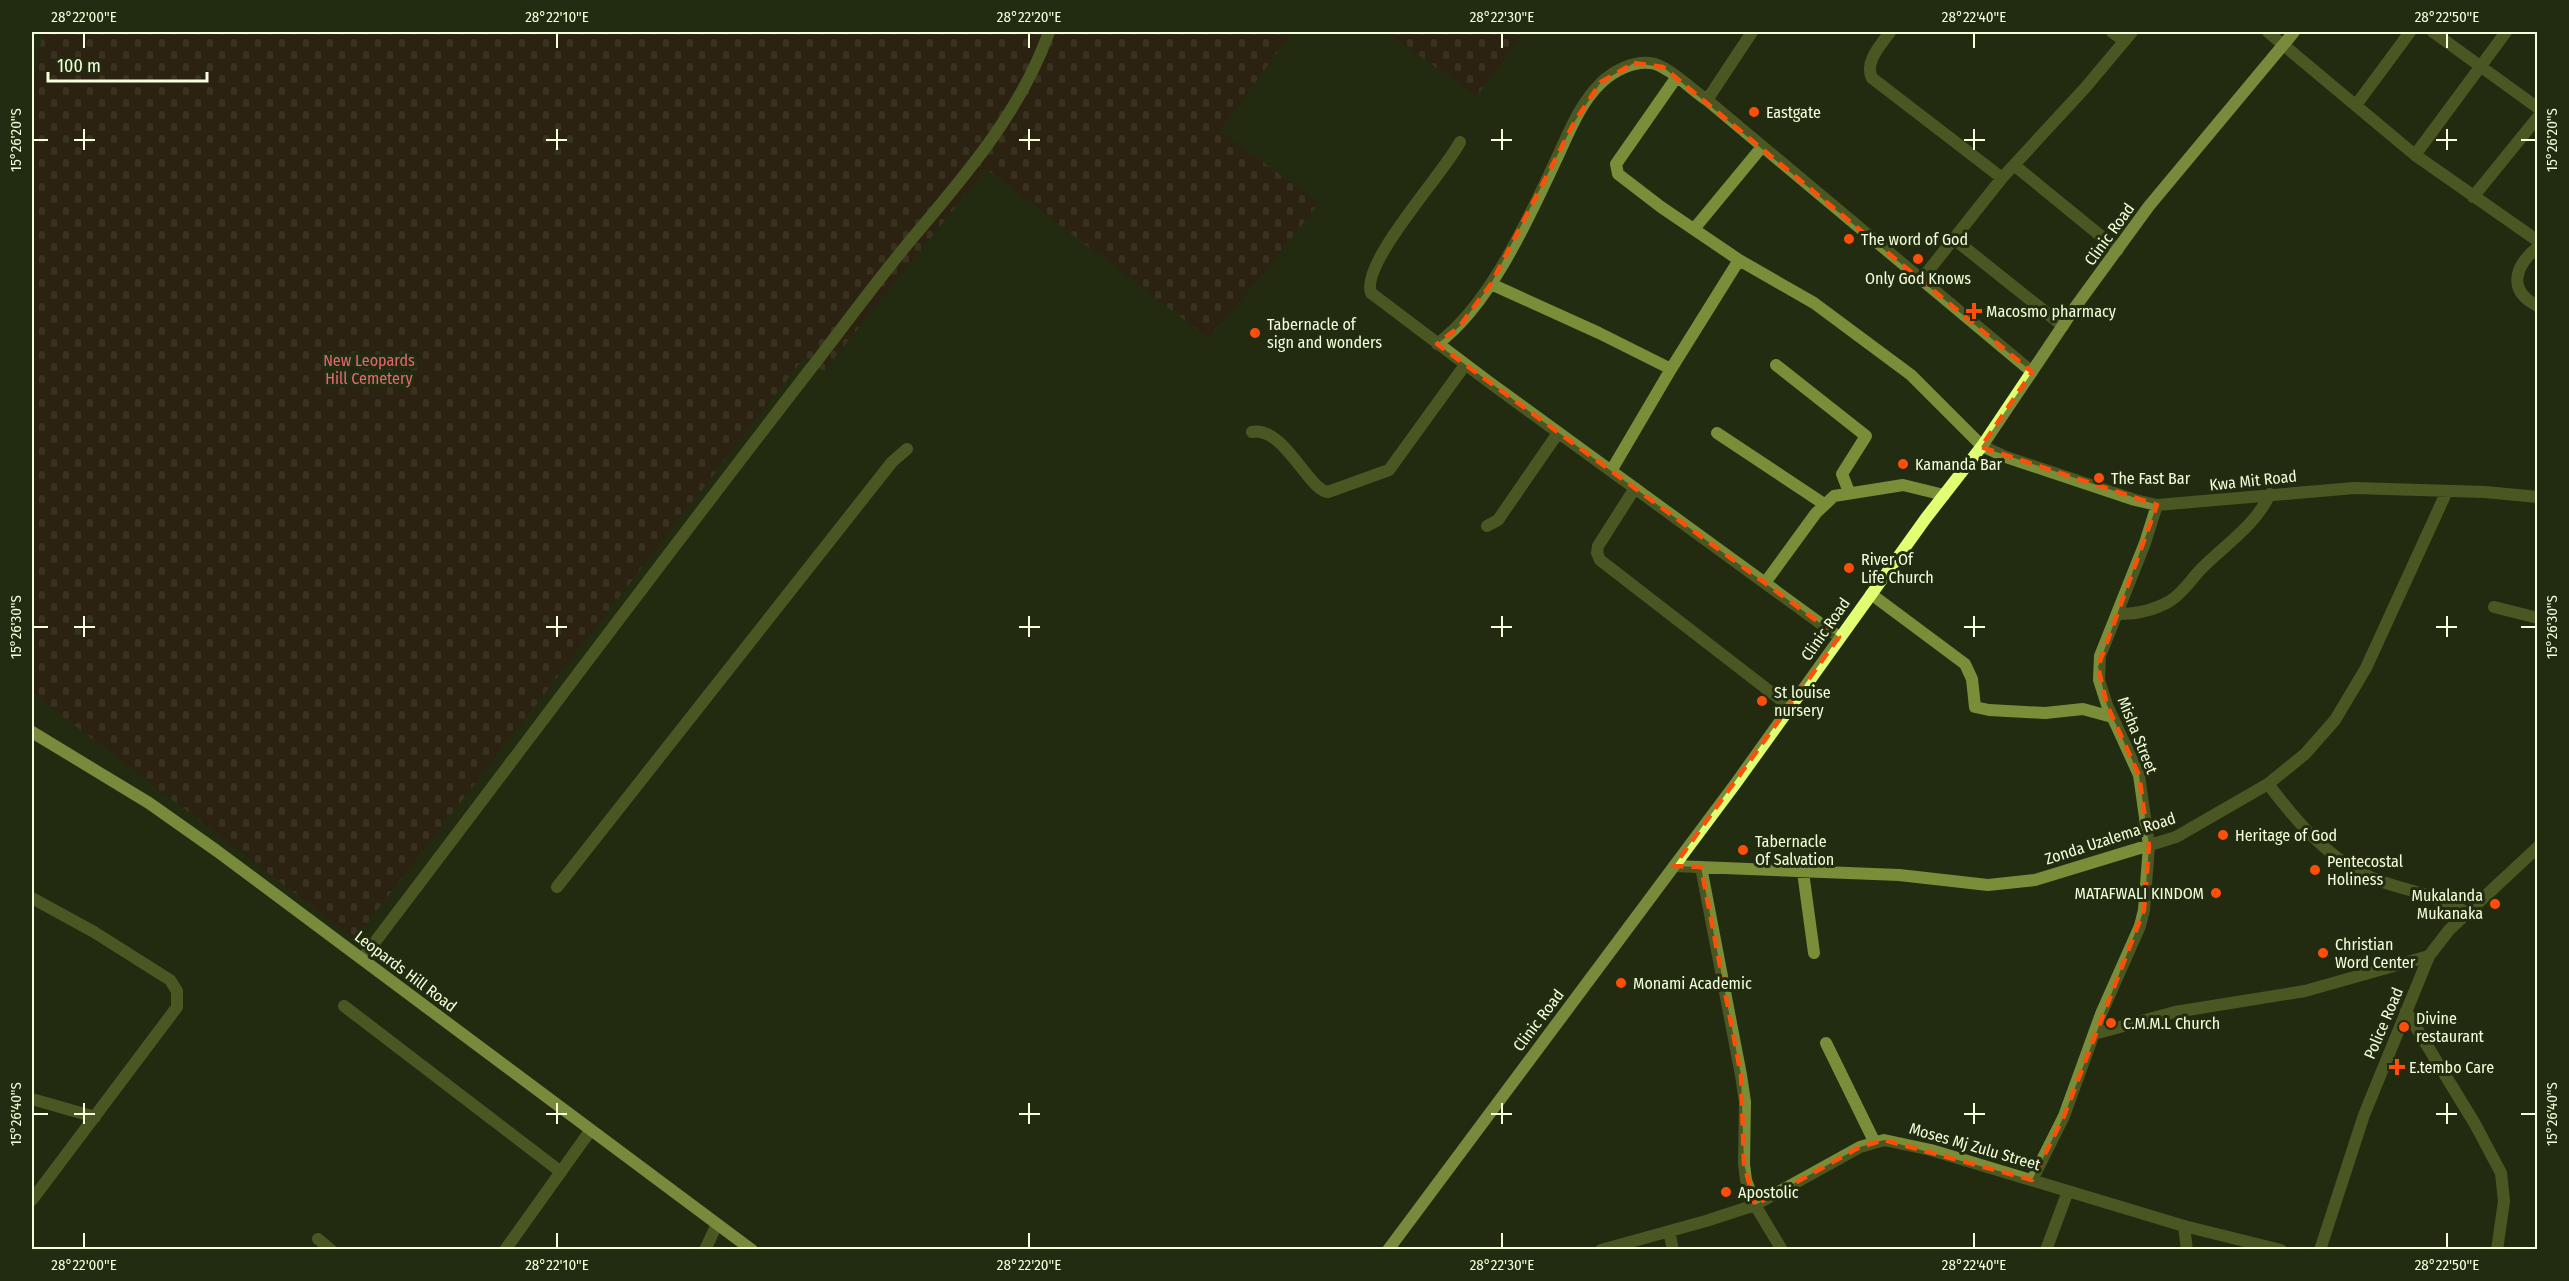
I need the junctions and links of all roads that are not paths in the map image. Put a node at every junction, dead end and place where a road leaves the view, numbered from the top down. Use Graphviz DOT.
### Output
graph roads {
  1 [pos="1049,32"];
  2 [pos="1752,32"];
  3 [pos="1890,32"];
  4 [pos="2112,32"];
  5 [pos="2268,32"];
  6 [pos="2294,32"];
  7 [pos="2410,32"];
  8 [pos="2433,32"];
  9 [pos="2506,32"];
  10 [pos="2128,36"];
  11 [pos="2283,46"];
  12 [pos="2481,67"];
  13 [pos="1676,78"];
  14 [pos="1707,100"];
  15 [pos="2356,105"];
  16 [pos="2538,108"];
  17 [pos="2538,117"];
  18 [pos="1460,142"];
  19 [pos="1761,148"];
  20 [pos="2415,155"];
  21 [pos="2014,165"];
  22 [pos="2002,178"];
  23 [pos="2473,197"];
  24 [pos="1694,230"];
  25 [pos="1954,239"];
  26 [pos="2538,241"];
  27 [pos="2538,247"];
  28 [pos="2118,250"];
  29 [pos="1739,260"];
  30 [pos="1921,280"];
  31 [pos="1491,284"];
  32 [pos="2538,306"];
  33 [pos="2062,326"];
  34 [pos="1437,344"];
  35 [pos="1466,365"];
  36 [pos="1776,365"];
  37 [pos="1671,369"];
  38 [pos="2032,372"];
  39 [pos="1252,432"];
  40 [pos="1558,433"];
  41 [pos="1717,433"];
  42 [pos="1982,446"];
  43 [pos="907,448"];
  44 [pos="1611,471"];
  45 [pos="1635,488"];
  46 [pos="2447,491"];
  47 [pos="1849,492"];
  48 [pos="2270,494"];
  49 [pos="1944,495"];
  50 [pos="2538,497"];
  51 [pos="1824,504"];
  52 [pos="2157,505"];
  53 [pos="1487,526"];
  54 [pos="1765,583"];
  55 [pos="1871,594"];
  56 [pos="2494,607"];
  57 [pos="2118,614"];
  58 [pos="2538,618"];
  59 [pos="1839,637"];
  60 [pos="1790,707"];
  61 [pos="2112,717"];
  62 [pos="32,732"];
  63 [pos="2268,783"];
  64 [pos="2149,846"];
  65 [pos="2538,847"];
  66 [pos="1674,866"];
  67 [pos="1701,867"];
  68 [pos="1803,872"];
  69 [pos="557,888"];
  70 [pos="32,898"];
  71 [pos="2467,912"];
  72 [pos="1814,953"];
  73 [pos="2429,956"];
  74 [pos="362,959"];
  75 [pos="344,1006"];
  76 [pos="2406,1011"];
  77 [pos="2094,1034"];
  78 [pos="1826,1043"];
  79 [pos="32,1099"];
  80 [pos="95,1117"];
  81 [pos="590,1131"];
  82 [pos="1874,1141"];
  83 [pos="561,1172"];
  84 [pos="2032,1180"];
  85 [pos="2068,1191"];
  86 [pos="32,1200"];
  87 [pos="1755,1205"];
  88 [pos="717,1224"];
  89 [pos="2184,1227"];
  90 [pos="1669,1231"];
  91 [pos="318,1239"];
  92 [pos="331,1250"];
  93 [pos="505,1250"];
  94 [pos="705,1250"];
  95 [pos="752,1250"];
  96 [pos="1388,1250"];
  97 [pos="1601,1250"];
  98 [pos="1673,1250"];
  99 [pos="1782,1250"];
  100 [pos="2046,1250"];
  101 [pos="2187,1250"];
  102 [pos="2281,1250"];
  103 [pos="2320,1250"];
  104 [pos="2497,1250"];
  1 -- 74 [label="street"];
  2 -- 14 [label="street"];
  3 -- 22 [label="street"];
  4 -- 10 [label="street"];
  5 -- 11 [label="street"];
  6 -- 11 [label="street, Clinic Road"];
  7 -- 15 [label="street"];
  8 -- 12 [label="street"];
  9 -- 12 [label="street"];
  10 -- 21 [label="street"];
  11 -- 15 [label="street"];
  11 -- 28 [label="street, Clinic Road"];
  12 -- 16 [label="street"];
  12 -- 20 [label="street"];
  13 -- 14 [label="street"];
  13 -- 24 [label="street"];
  13 -- 31 [label="street"];
  14 -- 19 [label="street"];
  15 -- 20 [label="street"];
  17 -- 23 [label="street"];
  18 -- 34 [label="street"];
  19 -- 24 [label="street"];
  19 -- 30 [label="street"];
  20 -- 23 [label="street"];
  21 -- 22 [label="street"];
  21 -- 28 [label="street"];
  22 -- 25 [label="street"];
  23 -- 26 [label="street"];
  24 -- 29 [label="street"];
  25 -- 30 [label="street"];
  25 -- 33 [label="street"];
  27 -- 32 [label="street"];
  28 -- 33 [label="street, Clinic Road"];
  29 -- 37 [label="street"];
  29 -- 42 [label="street"];
  30 -- 38 [label="street"];
  31 -- 34 [label="street"];
  31 -- 37 [label="street"];
  33 -- 38 [label="street, Clinic Road"];
  34 -- 35 [label="street"];
  35 -- 39 [label="street"];
  35 -- 40 [label="street"];
  36 -- 47 [label="street"];
  37 -- 44 [label="street"];
  38 -- 42 [label="street, Clinic Road"];
  40 -- 44 [label="street"];
  40 -- 53 [label="street"];
  41 -- 51 [label="street"];
  42 -- 49 [label="street, Clinic Road"];
  42 -- 52 [label="street, Kwa Mit Road"];
  43 -- 69 [label="street"];
  44 -- 45 [label="street"];
  45 -- 54 [label="street"];
  45 -- 60 [label="street"];
  46 -- 48 [label="street, Kwa Mit Road"];
  46 -- 50 [label="street, Kwa Mit Road"];
  46 -- 63 [label="street, Zonda Uzalema Road"];
  47 -- 49 [label="street"];
  47 -- 51 [label="street"];
  48 -- 52 [label="street, Kwa Mit Road"];
  48 -- 57 [label="street"];
  49 -- 55 [label="street, Clinic Road"];
  51 -- 54 [label="street"];
  52 -- 57 [label="street, Misha Street"];
  54 -- 59 [label="street"];
  55 -- 59 [label="street, Clinic Road"];
  55 -- 61 [label="street"];
  56 -- 58 [label="street"];
  57 -- 61 [label="street, Misha Street"];
  59 -- 60 [label="street, Clinic Road"];
  60 -- 66 [label="street, Clinic Road"];
  61 -- 64 [label="street, Misha Street"];
  62 -- 74 [label="street, Leopards Hill Road"];
  63 -- 64 [label="street, Zonda Uzalema Road"];
  63 -- 71 [label="street"];
  64 -- 68 [label="street, Zonda Uzalema Road"];
  64 -- 77 [label="street, Misha Street"];
  65 -- 71 [label="street, Police Road"];
  66 -- 67 [label="street, Zonda Uzalema Road"];
  66 -- 96 [label="street, Clinic Road"];
  67 -- 68 [label="street, Zonda Uzalema Road"];
  67 -- 87 [label="street"];
  68 -- 72 [label="street"];
  70 -- 80 [label="street"];
  71 -- 73 [label="street, Police Road"];
  73 -- 76 [label="street, Police Road"];
  73 -- 77 [label="street"];
  74 -- 81 [label="street, Leopards Hill Road"];
  75 -- 83 [label="street"];
  76 -- 103 [label="street, Police Road"];
  76 -- 104 [label="street"];
  77 -- 84 [label="street, Misha Street"];
  78 -- 82 [label="street"];
  79 -- 80 [label="street"];
  80 -- 86 [label="street"];
  81 -- 83 [label="street"];
  81 -- 88 [label="street, Leopards Hill Road"];
  82 -- 84 [label="street, Moses Mj Zulu Street"];
  82 -- 87 [label="street"];
  83 -- 93 [label="street"];
  84 -- 85 [label="street, Moses Mj Zulu Street"];
  85 -- 89 [label="street, Moses Mj Zulu Street"];
  85 -- 100 [label="street"];
  87 -- 90 [label="street"];
  87 -- 99 [label="street"];
  88 -- 94 [label="street"];
  88 -- 95 [label="street, Leopards Hill Road"];
  89 -- 101 [label="street"];
  89 -- 102 [label="street, Moses Mj Zulu Street"];
  90 -- 97 [label="street"];
  90 -- 98 [label="street"];
  91 -- 92 [label="street"];
}
